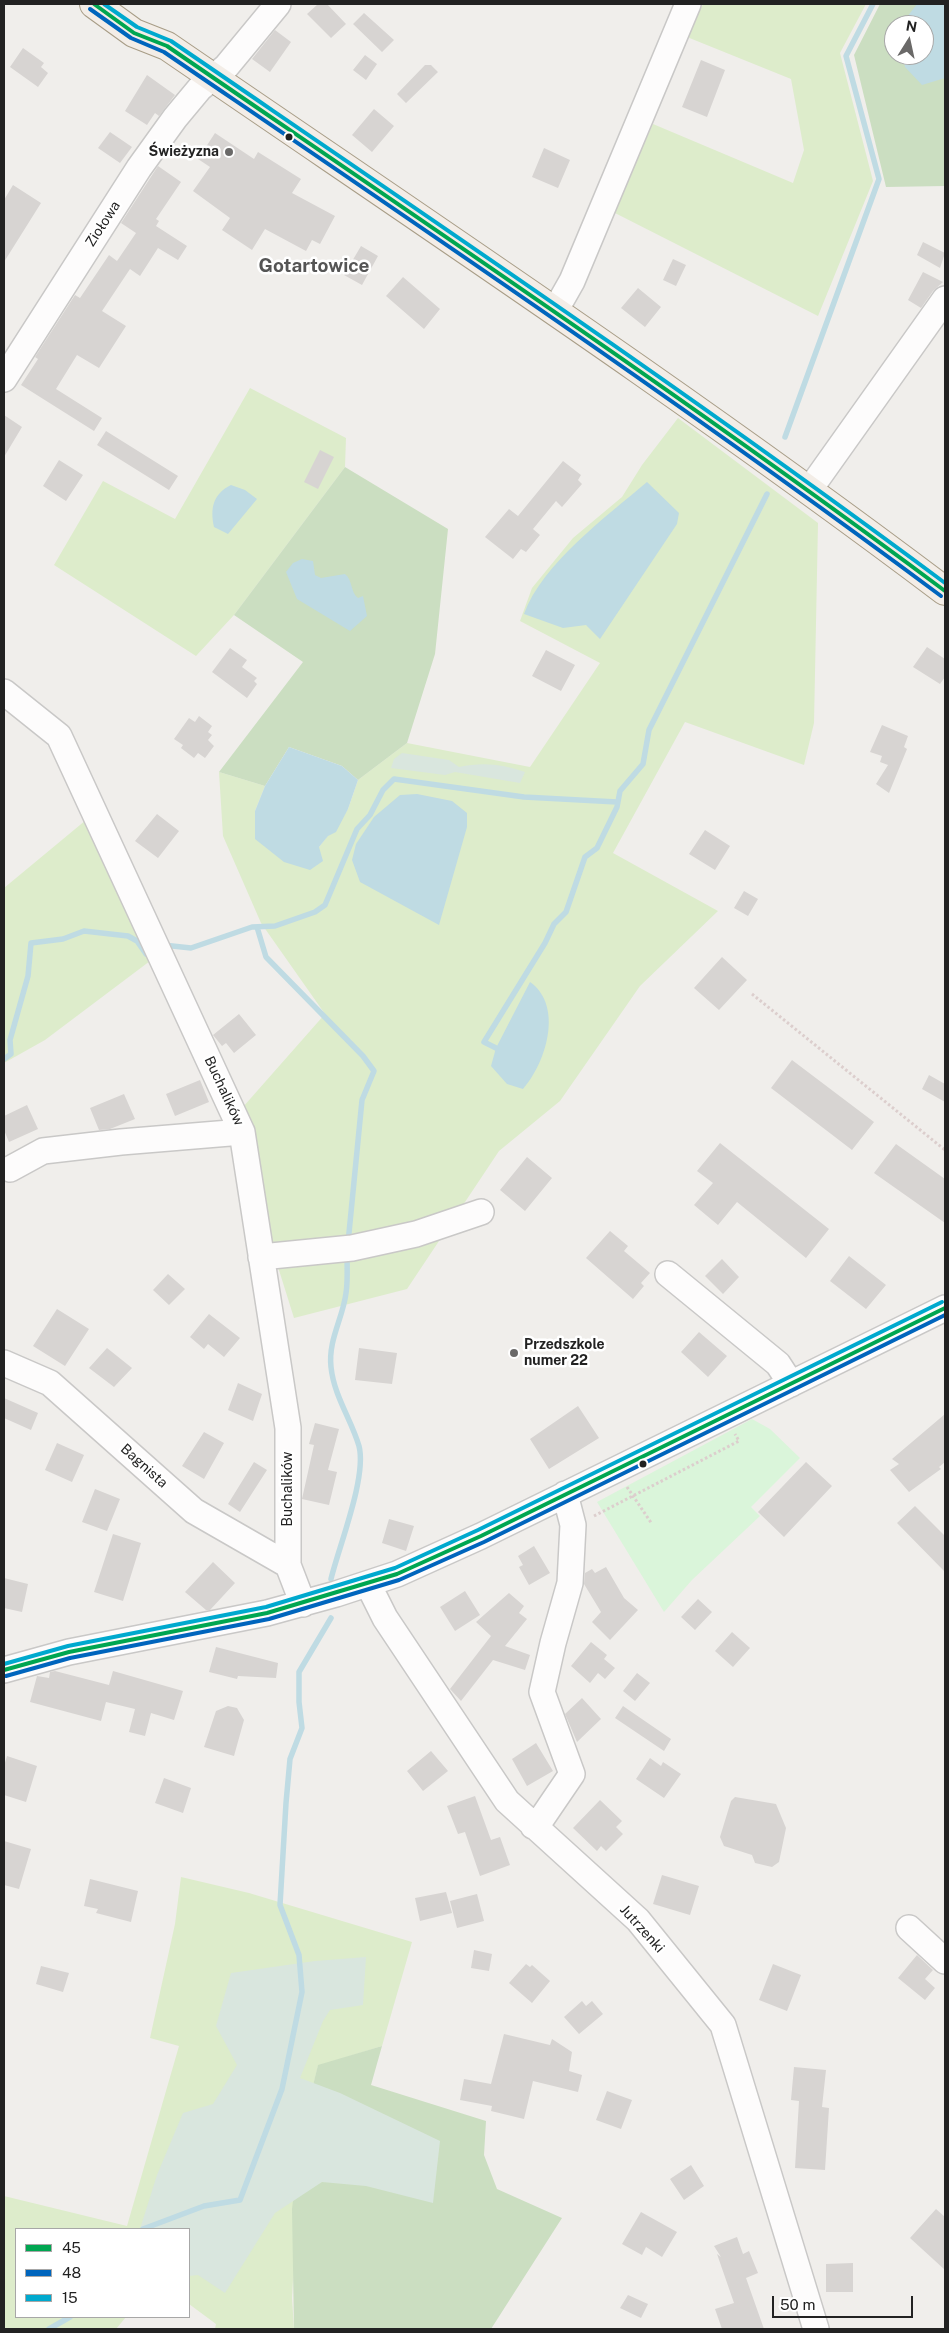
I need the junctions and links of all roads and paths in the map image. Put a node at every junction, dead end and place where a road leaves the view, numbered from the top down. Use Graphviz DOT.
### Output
graph roads {
  1 [pos="94,4"];
  2 [pos="124,4"];
  3 [pos="278,4"];
  4 [pos="688,4"];
  5 [pos="167,46"];
  6 [pos="212,77"];
  7 [pos="945,299"];
  8 [pos="555,311"];
  9 [pos="4,379"];
  10 [pos="810,488"];
  11 [pos="945,591"];
  12 [pos="4,692"];
  13 [pos="752,994"];
  14 [pos="242,1132"];
  15 [pos="945,1150"];
  16 [pos="10,1169"];
  17 [pos="481,1212"];
  18 [pos="261,1257"];
  19 [pos="668,1274"];
  20 [pos="945,1308"];
  21 [pos="4,1363"];
  22 [pos="791,1384"];
  23 [pos="725,1416"];
  24 [pos="623,1481"];
  25 [pos="566,1494"];
  26 [pos="632,1495"];
  27 [pos="594,1516"];
  28 [pos="652,1524"];
  29 [pos="288,1565"];
  30 [pos="368,1584"];
  31 [pos="303,1604"];
  32 [pos="4,1670"];
  33 [pos="533,1826"];
  34 [pos="909,1928"];
  35 [pos="945,1961"];
  36 [pos="816,2329"];
  1 -- 5 [label="main road"];
  2 -- 5 [label="main road"];
  3 -- 6 [label="street, Ziołowa"];
  4 -- 8 [label="street"];
  5 -- 6 [label="main road"];
  6 -- 8 [label="main road"];
  6 -- 9 [label="street, Ziołowa"];
  7 -- 10 [label="street"];
  8 -- 10 [label="main road"];
  10 -- 11 [label="main road"];
  12 -- 14 [label="street, Buchalików"];
  13 -- 15 [label="path"];
  14 -- 16 [label="street"];
  14 -- 18 [label="street, Buchalików"];
  17 -- 18 [label="street"];
  18 -- 29 [label="street, Buchalików"];
  19 -- 22 [label="street"];
  20 -- 22 [label="street"];
  21 -- 29 [label="street, Bagnista"];
  22 -- 23 [label="street"];
  23 -- 25 [label="street"];
  23 -- 26 [label="path"];
  24 -- 26 [label="path"];
  25 -- 30 [label="street"];
  25 -- 33 [label="street"];
  26 -- 27 [label="path"];
  26 -- 28 [label="path"];
  29 -- 31 [label="street, Buchalików"];
  30 -- 31 [label="street"];
  30 -- 33 [label="street, Jutrzenki"];
  31 -- 32 [label="street"];
  33 -- 36 [label="street, Jutrzenki"];
  34 -- 35 [label="street"];
}
